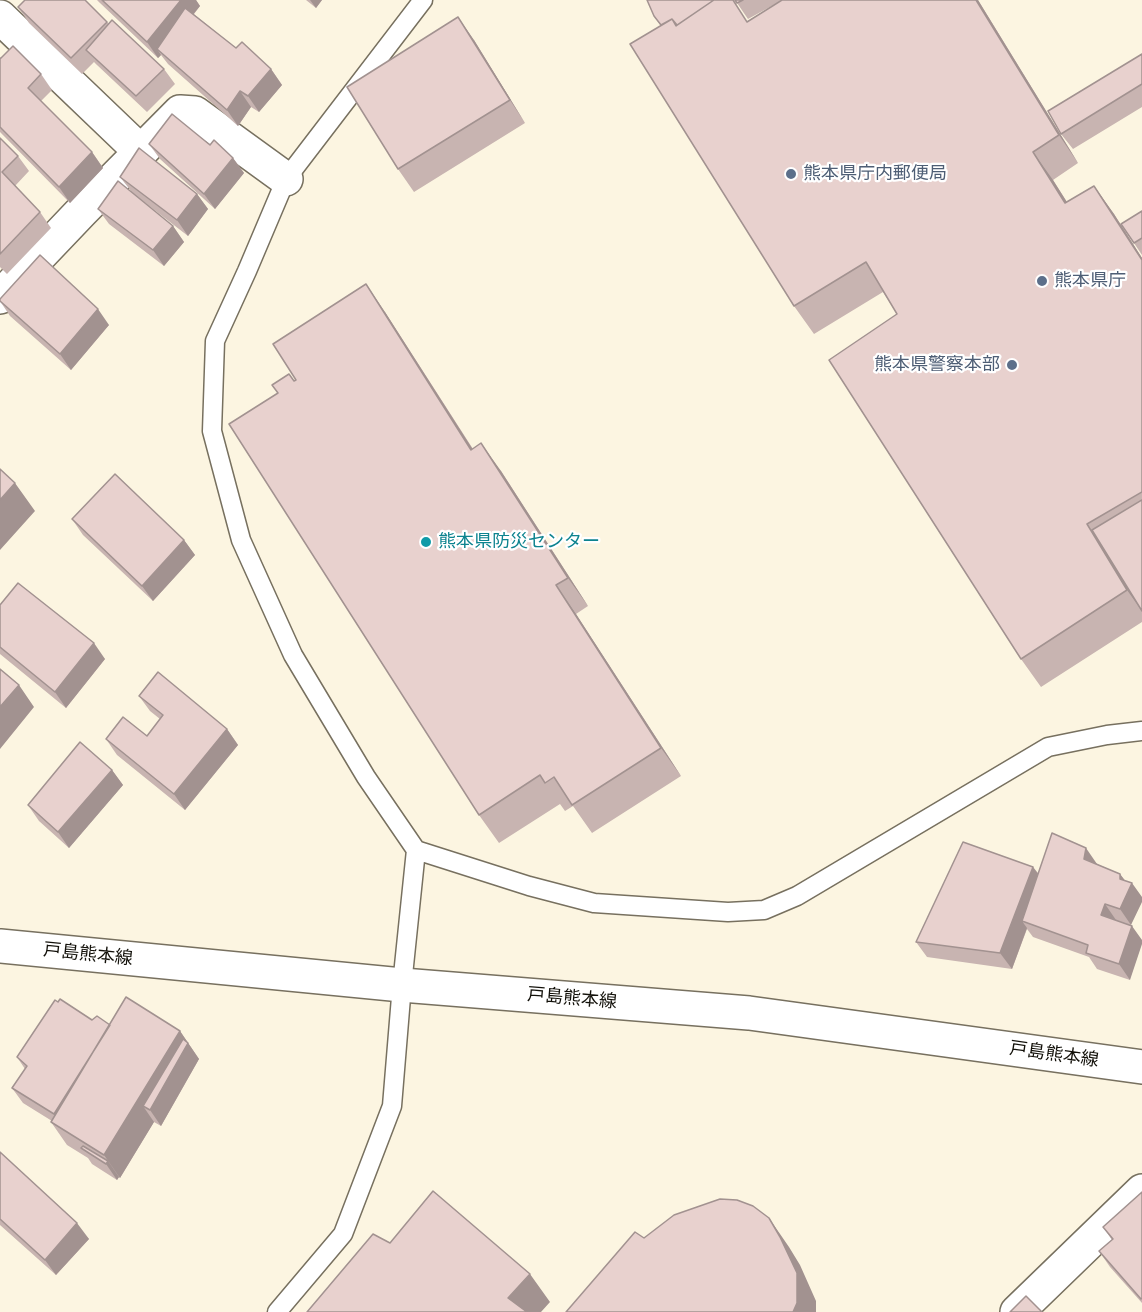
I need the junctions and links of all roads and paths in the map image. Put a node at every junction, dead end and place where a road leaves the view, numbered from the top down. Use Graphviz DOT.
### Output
graph roads {
  1 [pos="423,0"];
  2 [pos="7,12"];
  3 [pos="141,152"];
  4 [pos="286,178"];
  5 [pos="0,297"];
  6 [pos="1142,731"];
  7 [pos="416,850"];
  8 [pos="0,946"];
  9 [pos="402,985"];
  10 [pos="1142,1067"];
  11 [pos="1142,1191"];
  12 [pos="277,1312"];
  13 [pos="1017,1312"];
  1 -- 4 [label="lane"];
  2 -- 3 [label="main road"];
  3 -- 4 [label="main road"];
  3 -- 5 [label="main road"];
  4 -- 7 [label="lane"];
  6 -- 7 [label="lane"];
  7 -- 9 [label="lane"];
  8 -- 9 [label="main road, 戸島熊本線"];
  9 -- 10 [label="main road, 戸島熊本線"];
  9 -- 12 [label="lane"];
  11 -- 13 [label="main road"];
}
